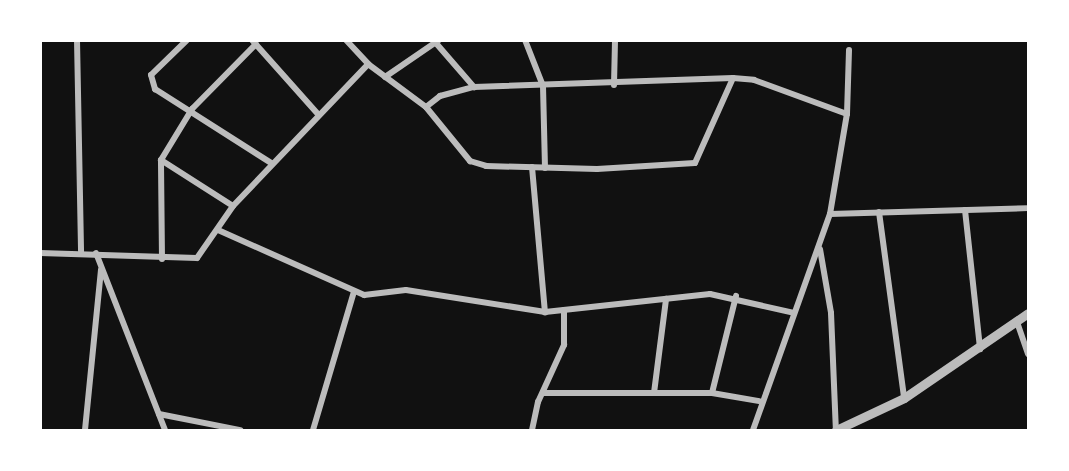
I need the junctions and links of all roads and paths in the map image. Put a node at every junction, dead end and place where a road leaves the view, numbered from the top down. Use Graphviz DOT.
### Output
graph roads {
  1 [pos="77,40"];
  2 [pos="187,40"];
  3 [pos="346,40"];
  4 [pos="615,40"];
  5 [pos="436,41"];
  6 [pos="528,41"];
  7 [pos="254,42"];
  8 [pos="849,50"];
  9 [pos="368,64"];
  10 [pos="385,77"];
  11 [pos="733,78"];
  12 [pos="543,86"];
  13 [pos="614,86"];
  14 [pos="474,87"];
  15 [pos="426,107"];
  16 [pos="192,109"];
  17 [pos="317,113"];
  18 [pos="847,114"];
  19 [pos="161,160"];
  20 [pos="271,163"];
  21 [pos="532,167"];
  22 [pos="545,168"];
  23 [pos="233,206"];
  24 [pos="1029,208"];
  25 [pos="965,210"];
  26 [pos="879,212"];
  27 [pos="830,214"];
  28 [pos="218,230"];
  29 [pos="819,249"];
  30 [pos="40,253"];
  31 [pos="81,253"];
  32 [pos="96,253"];
  33 [pos="162,258"];
  34 [pos="101,268"];
  35 [pos="354,292"];
  36 [pos="736,296"];
  37 [pos="666,299"];
  38 [pos="564,310"];
  39 [pos="545,312"];
  40 [pos="794,313"];
  41 [pos="1029,313"];
  42 [pos="1017,322"];
  43 [pos="980,351"];
  44 [pos="1029,354"];
  45 [pos="543,393"];
  46 [pos="654,393"];
  47 [pos="712,393"];
  48 [pos="904,398"];
  49 [pos="759,401"];
  50 [pos="159,414"];
  51 [pos="85,430"];
  52 [pos="165,430"];
  53 [pos="240,430"];
  54 [pos="313,430"];
  55 [pos="532,430"];
  56 [pos="753,430"];
  57 [pos="836,430"];
  1 -- 31 [label="street"];
  2 -- 16 [label="street"];
  3 -- 9 [label="street"];
  4 -- 13 [label="street"];
  5 -- 10 [label="street"];
  5 -- 14 [label="street"];
  6 -- 12 [label="street"];
  7 -- 16 [label="street"];
  7 -- 17 [label="street"];
  8 -- 18 [label="street"];
  9 -- 10 [label="street"];
  9 -- 17 [label="street"];
  10 -- 15 [label="street"];
  11 -- 13 [label="street"];
  11 -- 18 [label="street"];
  11 -- 22 [label="street"];
  12 -- 13 [label="street"];
  12 -- 14 [label="street"];
  12 -- 22 [label="street"];
  14 -- 15 [label="street"];
  15 -- 21 [label="street"];
  16 -- 19 [label="street"];
  16 -- 20 [label="street"];
  17 -- 20 [label="street"];
  18 -- 27 [label="street"];
  19 -- 23 [label="street"];
  19 -- 33 [label="street"];
  20 -- 23 [label="street"];
  21 -- 22 [label="street"];
  21 -- 39 [label="street"];
  23 -- 28 [label="street"];
  24 -- 25 [label="street"];
  25 -- 26 [label="street"];
  25 -- 43 [label="street"];
  26 -- 27 [label="street"];
  26 -- 48 [label="street"];
  27 -- 29 [label="street"];
  28 -- 33 [label="street"];
  28 -- 35 [label="street"];
  29 -- 40 [label="street"];
  29 -- 57 [label="street"];
  30 -- 31 [label="street"];
  31 -- 32 [label="street"];
  32 -- 33 [label="street"];
  32 -- 34 [label="street"];
  34 -- 50 [label="street"];
  34 -- 51 [label="street"];
  35 -- 39 [label="street"];
  35 -- 54 [label="street"];
  36 -- 37 [label="street"];
  36 -- 40 [label="street"];
  36 -- 47 [label="street"];
  37 -- 38 [label="street"];
  37 -- 46 [label="street"];
  38 -- 39 [label="street"];
  38 -- 45 [label="street"];
  40 -- 49 [label="street"];
  41 -- 42 [label="street"];
  42 -- 43 [label="street"];
  42 -- 44 [label="street"];
  43 -- 48 [label="street"];
  45 -- 46 [label="street"];
  45 -- 55 [label="street"];
  46 -- 47 [label="street"];
  47 -- 49 [label="street"];
  48 -- 57 [label="street"];
  49 -- 56 [label="street"];
  50 -- 52 [label="street"];
  50 -- 53 [label="street"];
}
